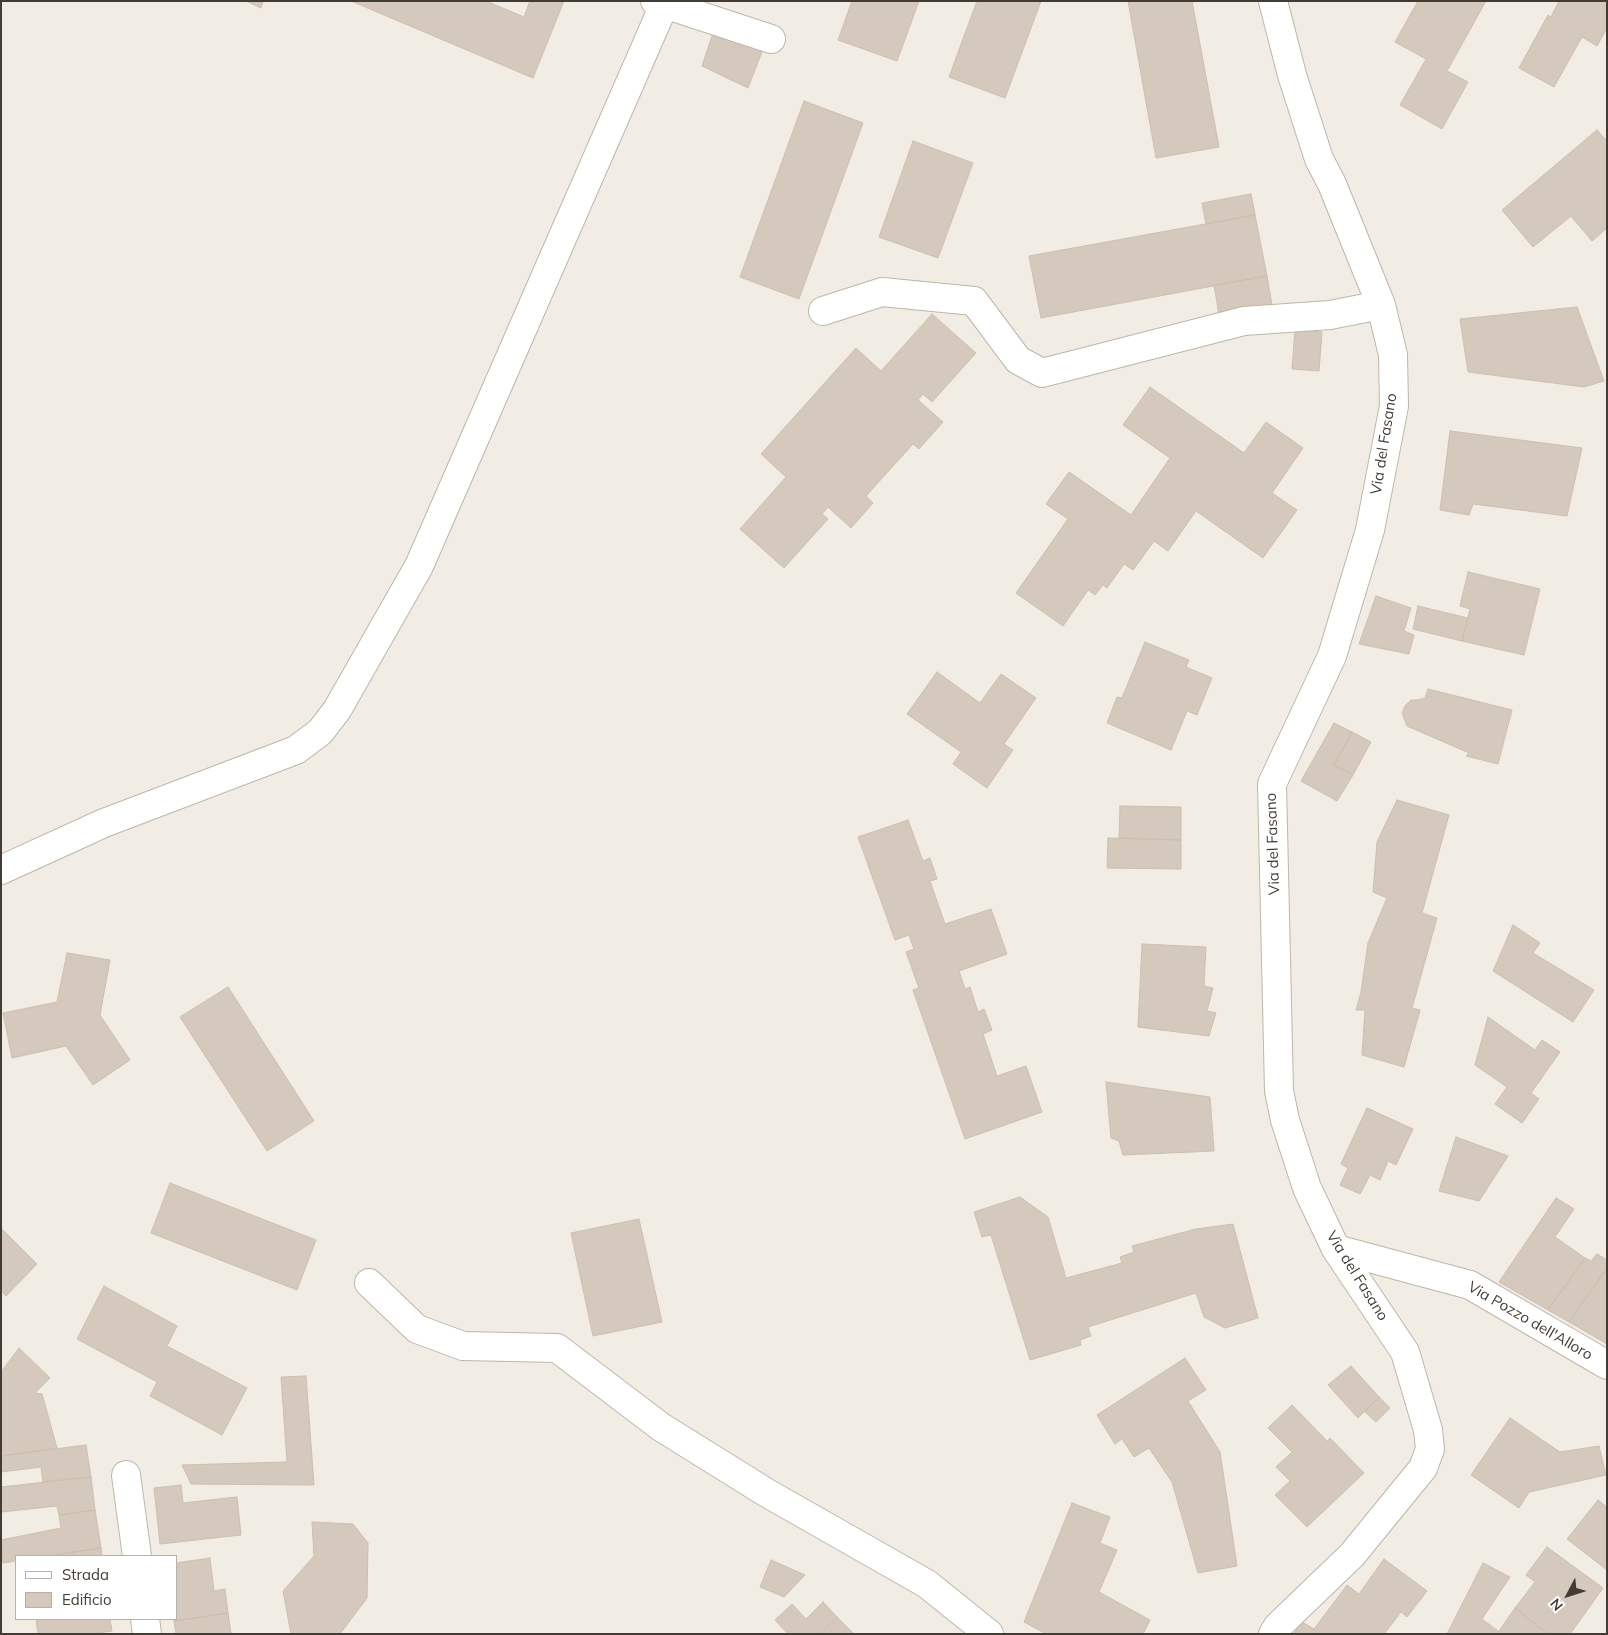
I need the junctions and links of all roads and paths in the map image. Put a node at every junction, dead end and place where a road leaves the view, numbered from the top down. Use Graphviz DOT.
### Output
graph roads {
  1 [pos="1273,1"];
  2 [pos="660,3"];
  3 [pos="771,39"];
  4 [pos="1381,305"];
  5 [pos="823,311"];
  6 [pos="1,870"];
  7 [pos="1336,1249"];
  8 [pos="369,1283"];
  9 [pos="1607,1365"];
  10 [pos="126,1475"];
  11 [pos="137,1555"];
  12 [pos="145,1620"];
  13 [pos="147,1634"];
  14 [pos="989,1634"];
  15 [pos="1272,1634"];
  1 -- 4 [label="street, Via del Fasano"];
  2 -- 3 [label="street"];
  2 -- 6 [label="street"];
  4 -- 5 [label="street"];
  4 -- 7 [label="street, Via del Fasano"];
  7 -- 9 [label="street, Via Pozzo dell'Alloro"];
  7 -- 15 [label="street, Via del Fasano"];
  8 -- 14 [label="street"];
  10 -- 11 [label="street"];
  12 -- 13 [label="street"];
}
